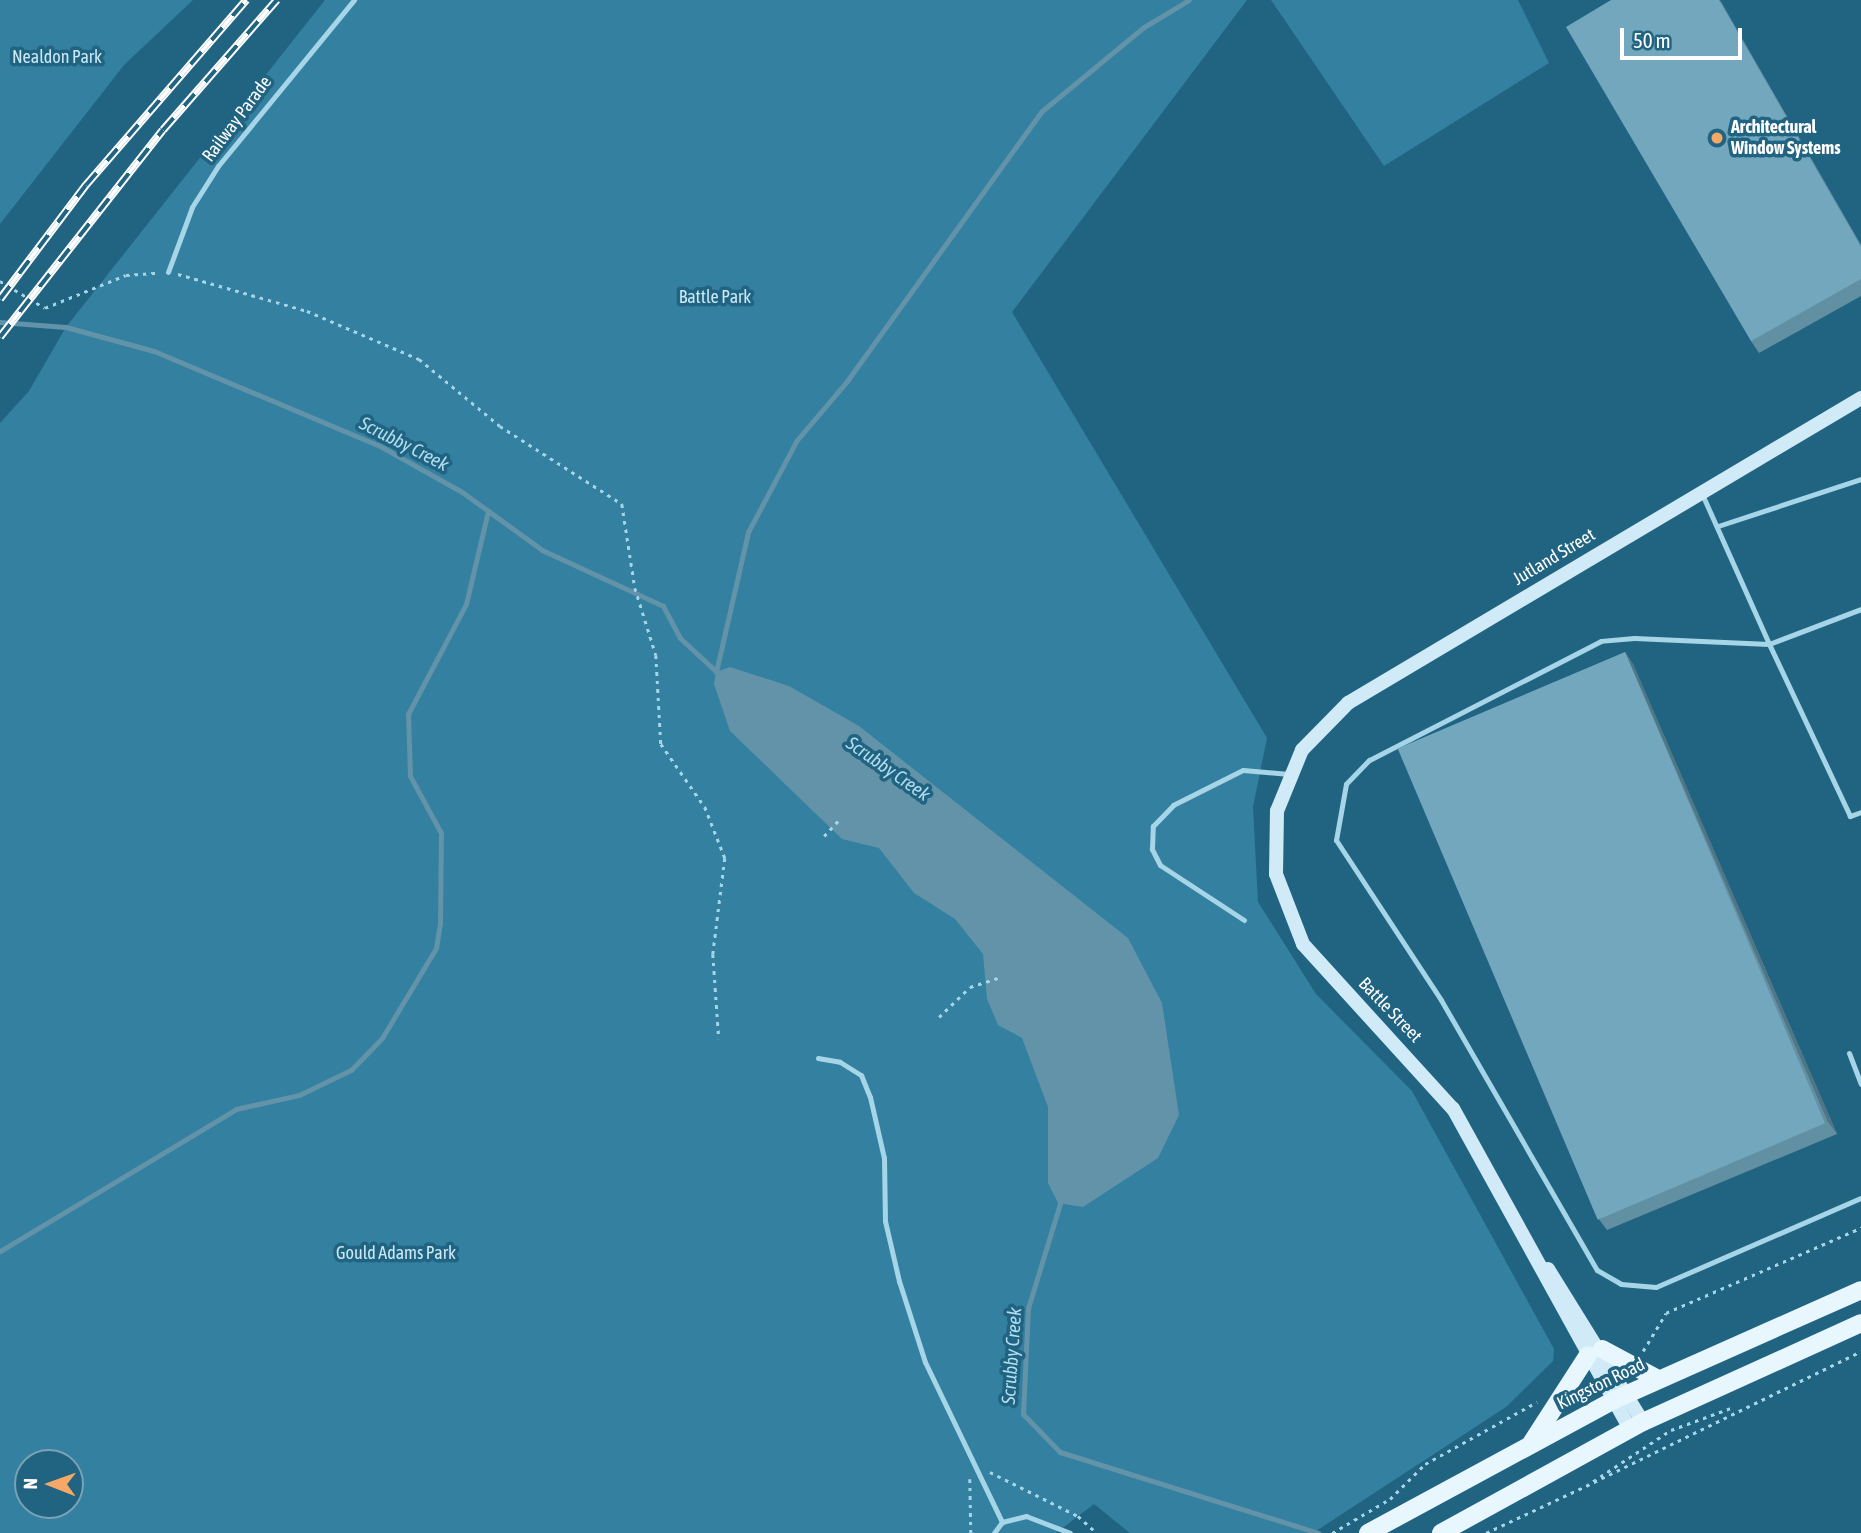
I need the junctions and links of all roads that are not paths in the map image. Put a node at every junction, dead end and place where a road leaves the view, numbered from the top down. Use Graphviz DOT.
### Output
graph roads {
  1 [pos="354,0"];
  2 [pos="168,272"];
  3 [pos="1861,398"];
  4 [pos="1861,479"];
  5 [pos="1700,491"];
  6 [pos="1718,526"];
  7 [pos="1861,609"];
  8 [pos="1769,645"];
  9 [pos="1289,774"];
  10 [pos="1861,812"];
  11 [pos="1244,920"];
  12 [pos="1849,1053"];
  13 [pos="818,1058"];
  14 [pos="1861,1084"];
  15 [pos="1861,1198"];
  16 [pos="1861,1290"];
  17 [pos="1861,1324"];
  18 [pos="1595,1352"];
  19 [pos="1657,1379"];
  20 [pos="1621,1397"];
  21 [pos="1637,1426"];
  22 [pos="1532,1441"];
  23 [pos="1002,1522"];
  24 [pos="994,1533"];
  25 [pos="1070,1533"];
  26 [pos="1368,1533"];
  27 [pos="1441,1533"];
  1 -- 2 [label="lane, Railway Parade"];
  3 -- 5 [label="street, Jutland Street"];
  4 -- 6 [label="lane"];
  5 -- 6 [label="lane"];
  5 -- 9 [label="street, Jutland Street"];
  6 -- 8 [label="lane"];
  7 -- 8 [label="lane"];
  8 -- 10 [label="lane"];
  8 -- 15 [label="lane"];
  9 -- 11 [label="lane"];
  9 -- 18 [label="street, Battle Street"];
  12 -- 14 [label="lane"];
  13 -- 23 [label="lane"];
  16 -- 19 [label="main road, Kingston Road"];
  17 -- 21 [label="main road"];
  18 -- 19 [label="main road"];
  18 -- 20 [label="street, Battle Street"];
  18 -- 22 [label="main road"];
  19 -- 20 [label="main road, Kingston Road"];
  20 -- 21 [label="street, Battle Street"];
  20 -- 22 [label="main road, Kingston Road"];
  21 -- 27 [label="main road"];
  22 -- 26 [label="main road, Kingston Road"];
  23 -- 24 [label="lane"];
  23 -- 25 [label="lane"];
}
